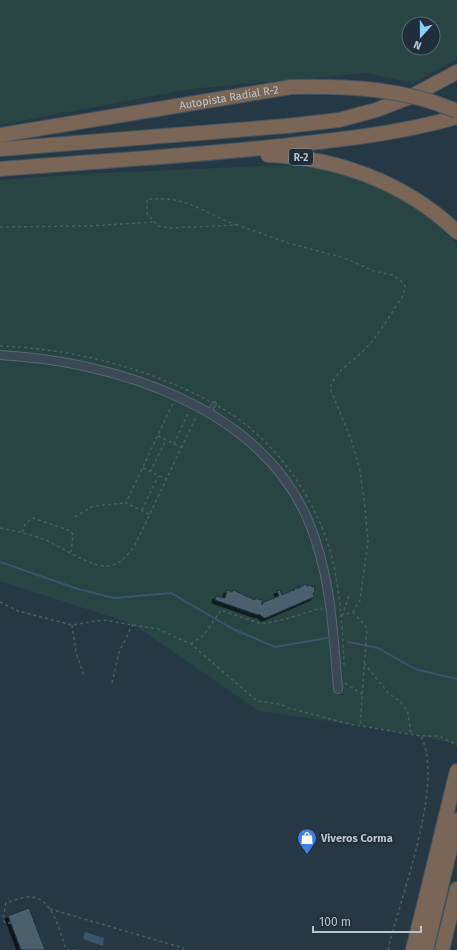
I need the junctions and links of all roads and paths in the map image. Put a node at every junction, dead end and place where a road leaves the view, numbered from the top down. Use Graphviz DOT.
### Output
graph roads {
  1 [pos="457,72"];
  2 [pos="457,111"];
  3 [pos="457,117"];
  4 [pos="0,135"];
  5 [pos="0,149"];
  6 [pos="126,160"];
  7 [pos="0,169"];
  8 [pos="154,222"];
  9 [pos="237,225"];
  10 [pos="0,227"];
  11 [pos="457,232"];
  12 [pos="0,355"];
  13 [pos="177,396"];
  14 [pos="214,404"];
  15 [pos="196,406"];
  16 [pos="209,413"];
  17 [pos="158,436"];
  18 [pos="166,440"];
  19 [pos="174,444"];
  20 [pos="181,447"];
  21 [pos="143,468"];
  22 [pos="150,472"];
  23 [pos="158,476"];
  24 [pos="166,479"];
  25 [pos="126,504"];
  26 [pos="142,510"];
  27 [pos="149,514"];
  28 [pos="75,516"];
  29 [pos="0,528"];
  30 [pos="22,532"];
  31 [pos="71,552"];
  32 [pos="350,593"];
  33 [pos="0,602"];
  34 [pos="353,612"];
  35 [pos="331,616"];
  36 [pos="342,616"];
  37 [pos="133,624"];
  38 [pos="72,625"];
  39 [pos="191,644"];
  40 [pos="364,663"];
  41 [pos="84,675"];
  42 [pos="112,683"];
  43 [pos="345,683"];
  44 [pos="338,689"];
  45 [pos="362,694"];
  46 [pos="360,726"];
  47 [pos="410,734"];
  48 [pos="421,736"];
  49 [pos="457,745"];
  50 [pos="457,771"];
  51 [pos="457,820"];
  52 [pos="457,889"];
  53 [pos="50,909"];
  54 [pos="11,923"];
  55 [pos="66,950"];
  56 [pos="79,950"];
  57 [pos="183,950"];
  58 [pos="388,950"];
  59 [pos="413,950"];
  60 [pos="426,950"];
  61 [pos="442,950"];
  1 -- 5 [label="highway"];
  2 -- 4 [label="highway, Autopista Radial R-2, bridge"];
  3 -- 6 [label="highway, R-2"];
  6 -- 7 [label="highway, R-2"];
  6 -- 11 [label="highway, R-2"];
  8 -- 9 [label="path"];
  8 -- 9 [label="path"];
  8 -- 10 [label="path"];
  9 -- 34 [label="path"];
  12 -- 13 [label="street"];
  13 -- 15 [label="street"];
  13 -- 17 [label="path"];
  14 -- 16 [label="lane"];
  15 -- 16 [label="street"];
  15 -- 19 [label="path"];
  15 -- 20 [label="path"];
  16 -- 35 [label="street"];
  17 -- 18 [label="path"];
  17 -- 21 [label="path"];
  18 -- 19 [label="path"];
  18 -- 22 [label="path"];
  19 -- 20 [label="path"];
  20 -- 24 [label="path"];
  21 -- 22 [label="path"];
  21 -- 25 [label="path"];
  22 -- 23 [label="path"];
  23 -- 24 [label="path"];
  23 -- 26 [label="path"];
  24 -- 27 [label="path"];
  25 -- 26 [label="path"];
  25 -- 28 [label="path"];
  26 -- 27 [label="path"];
  27 -- 31 [label="path"];
  29 -- 30 [label="path"];
  30 -- 31 [label="path"];
  30 -- 31 [label="path"];
  32 -- 36 [label="path"];
  33 -- 38 [label="path"];
  34 -- 36 [label="path"];
  34 -- 40 [label="path"];
  35 -- 36 [label="path"];
  35 -- 39 [label="path"];
  35 -- 44 [label="street"];
  37 -- 38 [label="path"];
  37 -- 39 [label="path"];
  37 -- 42 [label="path"];
  38 -- 41 [label="path"];
  39 -- 46 [label="path"];
  40 -- 45 [label="path"];
  40 -- 47 [label="path"];
  43 -- 45 [label="path"];
  45 -- 46 [label="path"];
  46 -- 47 [label="path"];
  47 -- 48 [label="path"];
  48 -- 49 [label="path"];
  48 -- 58 [label="path"];
  50 -- 59 [label="highway"];
  51 -- 60 [label="highway"];
  52 -- 61 [label="highway"];
  53 -- 54 [label="path"];
  53 -- 55 [label="path"];
  53 -- 57 [label="path"];
  55 -- 56 [label="path"];
}
